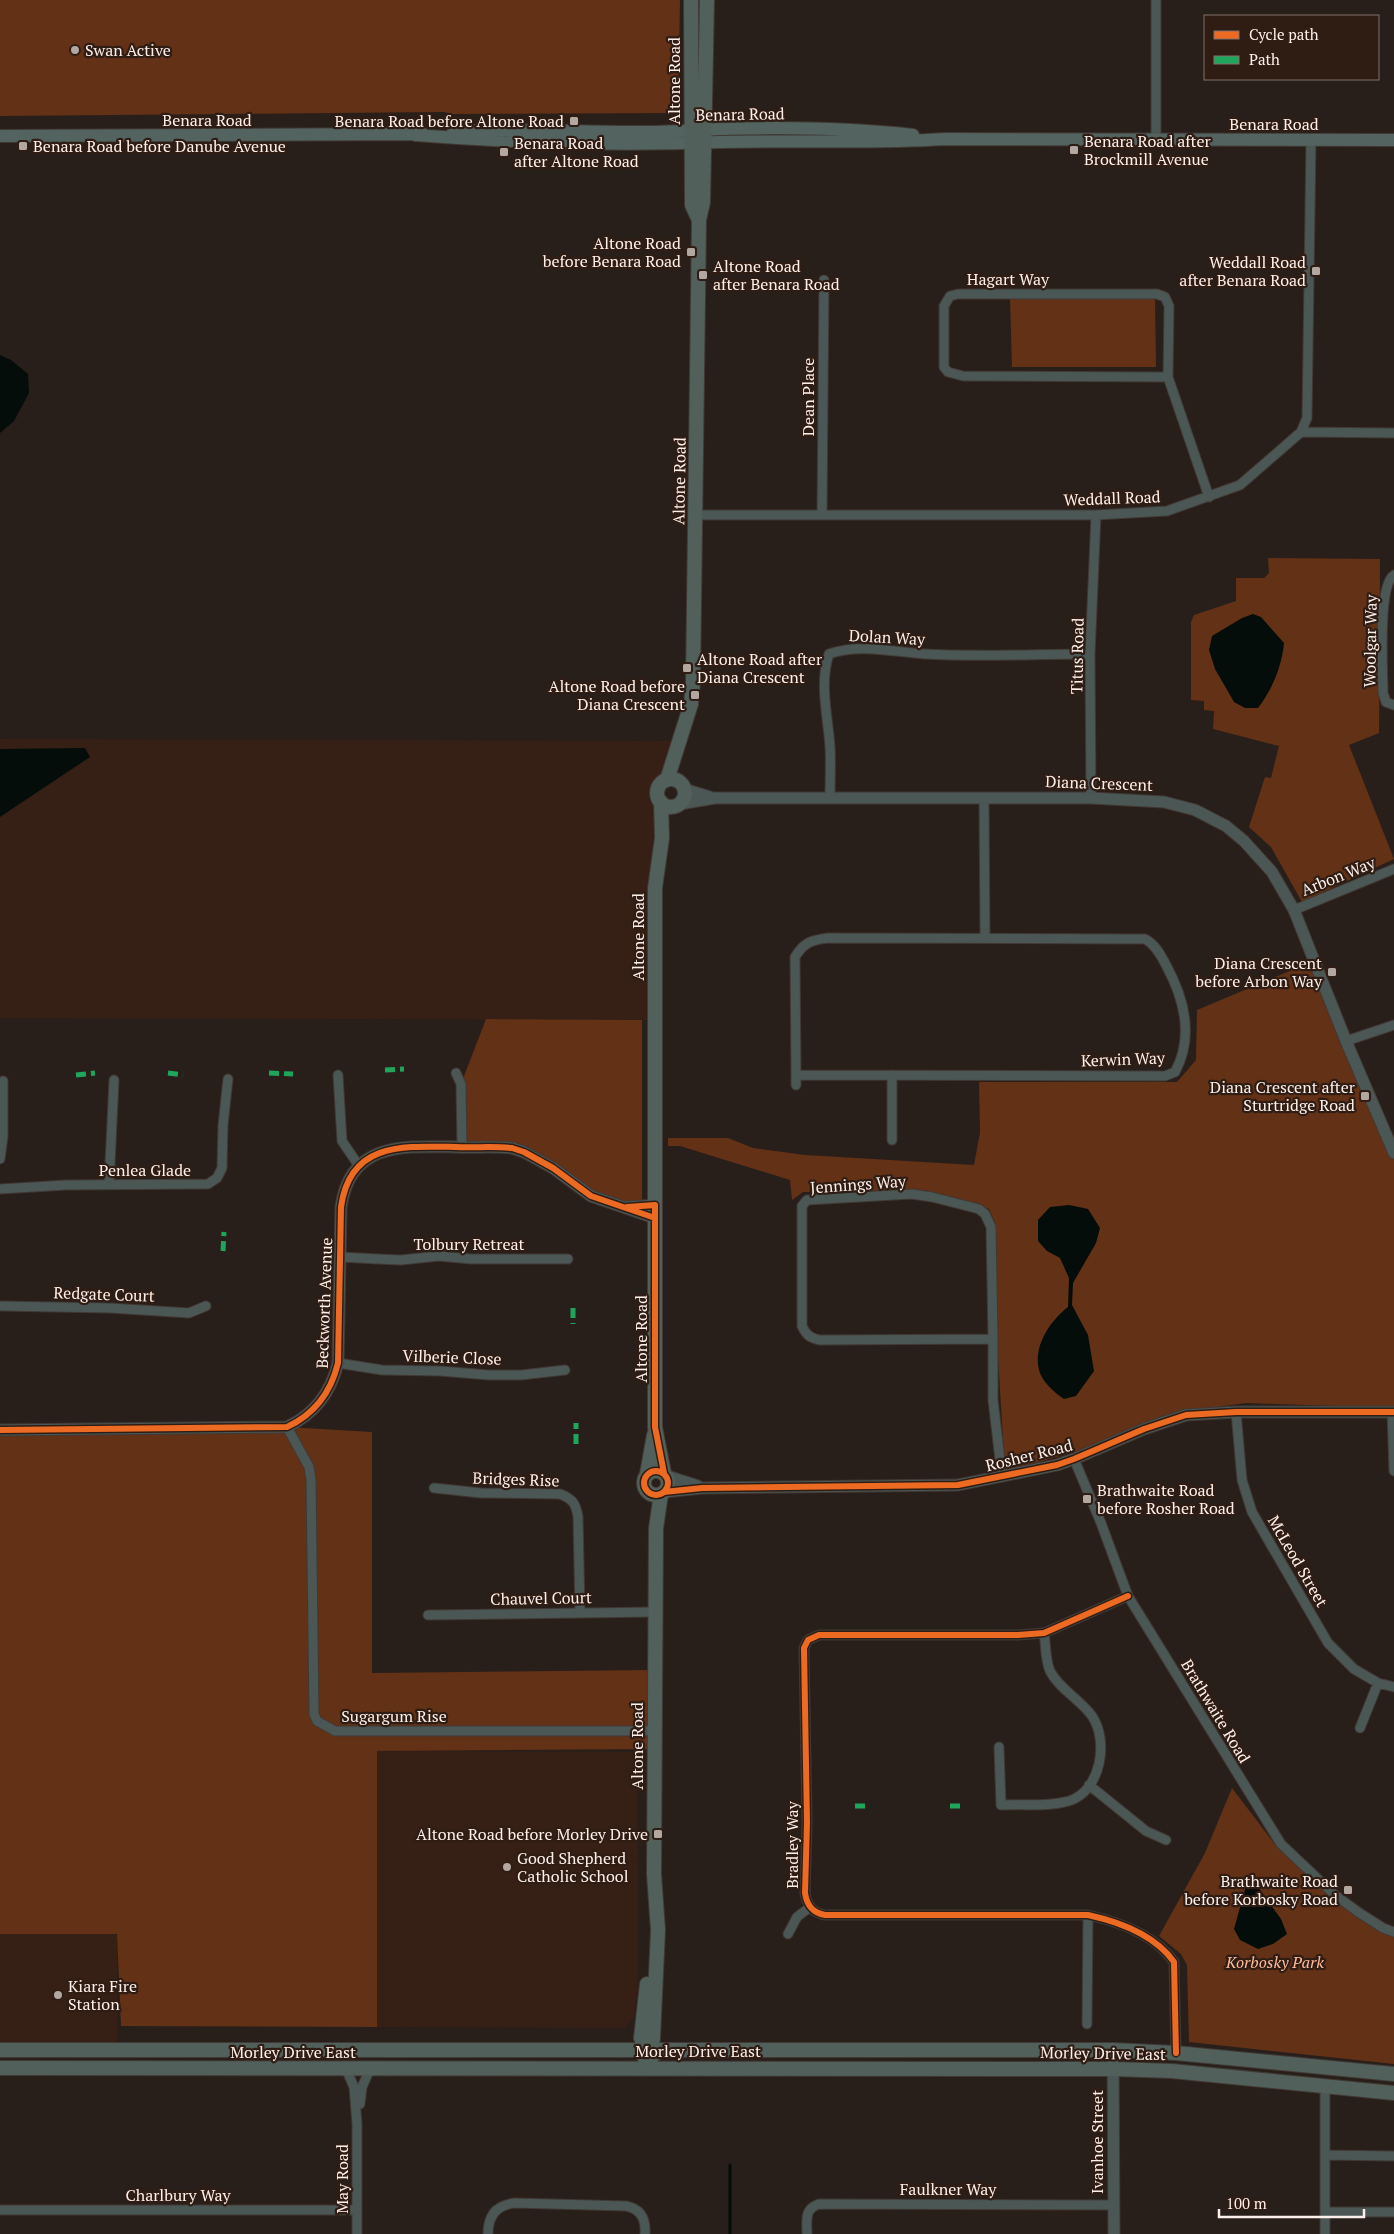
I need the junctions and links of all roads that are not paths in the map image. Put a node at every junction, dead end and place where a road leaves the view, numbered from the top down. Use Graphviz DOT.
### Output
graph roads {
  1 [pos="691,0"];
  2 [pos="707,0"];
  3 [pos="1156,0"];
  4 [pos="706,130"];
  5 [pos="0,136"];
  6 [pos="945,139"];
  7 [pos="696,140"];
  8 [pos="1156,140"];
  9 [pos="1311,140"];
  10 [pos="1394,140"];
  11 [pos="824,280"];
  12 [pos="1168,377"];
  13 [pos="1301,432"];
  14 [pos="1394,433"];
  15 [pos="1209,497"];
  16 [pos="822,514"];
  17 [pos="696,515"];
  18 [pos="1096,515"];
  19 [pos="1394,575"];
  20 [pos="1090,654"];
  21 [pos="1394,705"];
  22 [pos="677,783"];
  23 [pos="714,798"];
  24 [pos="830,798"];
  25 [pos="984,798"];
  26 [pos="1091,798"];
  27 [pos="661,802"];
  28 [pos="679,804"];
  29 [pos="662,838"];
  30 [pos="1394,870"];
  31 [pos="1294,910"];
  32 [pos="985,937"];
  33 [pos="1394,1025"];
  34 [pos="1346,1041"];
  35 [pos="456,1072"];
  36 [pos="338,1075"];
  37 [pos="796,1075"];
  38 [pos="892,1075"];
  39 [pos="228,1079"];
  40 [pos="114,1080"];
  41 [pos="3,1081"];
  42 [pos="796,1085"];
  43 [pos="892,1140"];
  44 [pos="462,1148"];
  45 [pos="1394,1153"];
  46 [pos="0,1159"];
  47 [pos="359,1166"];
  48 [pos="109,1185"];
  49 [pos="0,1188"];
  50 [pos="654,1212"];
  51 [pos="340,1257"];
  52 [pos="568,1259"];
  53 [pos="0,1306"];
  54 [pos="206,1306"];
  55 [pos="992,1339"];
  56 [pos="338,1363"];
  57 [pos="565,1370"];
  58 [pos="1236,1412"];
  59 [pos="1393,1412"];
  60 [pos="287,1427"];
  61 [pos="656,1427"];
  62 [pos="0,1430"];
  63 [pos="1074,1460"];
  64 [pos="1394,1471"];
  65 [pos="647,1474"];
  66 [pos="665,1474"];
  67 [pos="1002,1477"];
  68 [pos="434,1488"];
  69 [pos="702,1488"];
  70 [pos="647,1491"];
  71 [pos="662,1493"];
  72 [pos="656,1528"];
  73 [pos="1128,1596"];
  74 [pos="580,1612"];
  75 [pos="656,1612"];
  76 [pos="428,1615"];
  77 [pos="1044,1633"];
  78 [pos="1378,1683"];
  79 [pos="1394,1687"];
  80 [pos="1360,1728"];
  81 [pos="654,1729"];
  82 [pos="999,1747"];
  83 [pos="1089,1785"];
  84 [pos="1166,1840"];
  85 [pos="810,1907"];
  86 [pos="1088,1916"];
  87 [pos="1394,1932"];
  88 [pos="788,1934"];
  89 [pos="1087,2024"];
  90 [pos="0,2050"];
  91 [pos="111,2050"];
  92 [pos="1114,2050"];
  93 [pos="649,2051"];
  94 [pos="1176,2053"];
  95 [pos="4,2067"];
  96 [pos="131,2069"];
  97 [pos="370,2069"];
  98 [pos="619,2069"];
  99 [pos="688,2069"];
  100 [pos="1114,2069"];
  101 [pos="346,2070"];
  102 [pos="1394,2074"];
  103 [pos="1324,2087"];
  104 [pos="1394,2093"];
  105 [pos="358,2124"];
  106 [pos="1324,2155"];
  107 [pos="1394,2156"];
  108 [pos="1114,2205"];
  109 [pos="0,2210"];
  110 [pos="357,2210"];
  111 [pos="1324,2212"];
  112 [pos="1394,2212"];
  113 [pos="357,2234"];
  114 [pos="488,2234"];
  115 [pos="645,2234"];
  116 [pos="807,2234"];
  117 [pos="1114,2234"];
  118 [pos="1325,2234"];
  1 -- 7 [label="main road, Altone Road"];
  2 -- 4 [label="main road, Altone Road"];
  3 -- 8 [label="street"];
  4 -- 6 [label="main road, Benara Road"];
  4 -- 7 [label="main road, Altone Road"];
  5 -- 7 [label="main road, Benara Road"];
  6 -- 7 [label="main road, Benara Road"];
  6 -- 8 [label="main road, Benara Road"];
  7 -- 17 [label="main road, Altone Road"];
  8 -- 9 [label="main road, Benara Road"];
  9 -- 10 [label="main road, Benara Road"];
  9 -- 13 [label="street"];
  11 -- 16 [label="street, Dean Place"];
  12 -- 12 [label="street, Hagart Way"];
  12 -- 15 [label="street, Hagart Way"];
  13 -- 14 [label="street"];
  13 -- 15 [label="street, Weddall Road"];
  15 -- 18 [label="street, Weddall Road"];
  16 -- 17 [label="street, Weddall Road"];
  16 -- 18 [label="street, Weddall Road"];
  17 -- 22 [label="main road, Altone Road"];
  18 -- 20 [label="street, Titus Road"];
  19 -- 21 [label="street, Woolgar Way"];
  20 -- 24 [label="street, Dolan Way"];
  20 -- 26 [label="street, Titus Road"];
  22 -- 23 [label="street, Diana Crescent"];
  22 -- 27 [label="main road"];
  22 -- 28 [label="main road"];
  23 -- 24 [label="street, Diana Crescent"];
  23 -- 28 [label="street, Diana Crescent"];
  24 -- 25 [label="street, Diana Crescent"];
  25 -- 26 [label="street, Diana Crescent"];
  25 -- 32 [label="street"];
  26 -- 31 [label="street, Diana Crescent"];
  27 -- 28 [label="main road"];
  27 -- 29 [label="main road, Altone Road"];
  28 -- 29 [label="main road, Altone Road"];
  29 -- 50 [label="main road, Altone Road"];
  30 -- 31 [label="street, Arbon Way"];
  31 -- 34 [label="street, Diana Crescent"];
  32 -- 37 [label="street, Kerwin Way"];
  32 -- 38 [label="street, Kerwin Way"];
  33 -- 34 [label="street"];
  34 -- 45 [label="street, Diana Crescent"];
  35 -- 44 [label="street"];
  36 -- 47 [label="street"];
  37 -- 38 [label="street, Kerwin Way"];
  37 -- 42 [label="street, Kerwin Way"];
  38 -- 43 [label="street"];
  39 -- 48 [label="street, Penlea Glade"];
  40 -- 48 [label="street"];
  41 -- 46 [label="street"];
  44 -- 47 [label="street, Beckworth Avenue"];
  44 -- 50 [label="street, Beckworth Avenue"];
  47 -- 51 [label="street, Beckworth Avenue"];
  48 -- 49 [label="street, Penlea Glade"];
  50 -- 61 [label="main road, Altone Road"];
  51 -- 52 [label="street, Tolbury Retreat"];
  51 -- 56 [label="street, Beckworth Avenue"];
  53 -- 54 [label="street, Redgate Court"];
  55 -- 55 [label="street, Jennings Way"];
  55 -- 67 [label="street, Jennings Way"];
  56 -- 57 [label="street, Vilberie Close"];
  56 -- 60 [label="street, Beckworth Avenue"];
  58 -- 59 [label="street, Rosher Road"];
  58 -- 63 [label="street, Rosher Road"];
  58 -- 78 [label="street, McLeod Street"];
  59 -- 64 [label="street"];
  60 -- 62 [label="street"];
  60 -- 81 [label="street, Sugargum Rise"];
  61 -- 65 [label="main road, Altone Road"];
  61 -- 66 [label="main road, Altone Road"];
  63 -- 67 [label="street, Rosher Road"];
  63 -- 73 [label="street, Brathwaite Road"];
  65 -- 66 [label="main road"];
  65 -- 70 [label="main road"];
  66 -- 69 [label="street, Rosher Road"];
  66 -- 71 [label="main road"];
  67 -- 69 [label="street, Rosher Road"];
  68 -- 74 [label="street, Bridges Rise"];
  69 -- 71 [label="street, Rosher Road"];
  70 -- 71 [label="main road"];
  70 -- 72 [label="main road, Altone Road"];
  71 -- 72 [label="main road, Altone Road"];
  72 -- 75 [label="main road, Altone Road"];
  73 -- 77 [label="street, Bradley Way"];
  73 -- 87 [label="street, Brathwaite Road"];
  74 -- 75 [label="street, Chauvel Court"];
  74 -- 76 [label="street, Chauvel Court"];
  75 -- 81 [label="main road, Altone Road"];
  77 -- 83 [label="street"];
  77 -- 85 [label="street, Bradley Way"];
  78 -- 79 [label="street, McLeod Street"];
  78 -- 80 [label="street"];
  81 -- 93 [label="main road, Altone Road"];
  82 -- 83 [label="street"];
  83 -- 84 [label="street"];
  85 -- 86 [label="street, Bradley Way"];
  85 -- 88 [label="street"];
  86 -- 89 [label="street"];
  86 -- 94 [label="street, Bradley Way"];
  90 -- 91 [label="main road, Morley Drive East"];
  91 -- 93 [label="main road, Morley Drive East"];
  91 -- 96 [label="main road"];
  92 -- 93 [label="main road, Morley Drive East"];
  92 -- 94 [label="main road, Morley Drive East"];
  92 -- 100 [label="street, Ivanhoe Street"];
  93 -- 98 [label="main road"];
  93 -- 99 [label="main road"];
  94 -- 102 [label="main road, Morley Drive East"];
  95 -- 96 [label="main road, Morley Drive East"];
  96 -- 101 [label="main road, Morley Drive East"];
  97 -- 98 [label="main road, Morley Drive East"];
  97 -- 101 [label="main road, Morley Drive East"];
  97 -- 105 [label="street, May Road"];
  98 -- 99 [label="main road, Morley Drive East"];
  99 -- 100 [label="main road, Morley Drive East"];
  100 -- 103 [label="main road, Morley Drive East"];
  100 -- 108 [label="street, Ivanhoe Street"];
  101 -- 105 [label="street, May Road"];
  103 -- 104 [label="main road, Morley Drive East"];
  103 -- 106 [label="street"];
  105 -- 110 [label="street, May Road"];
  106 -- 107 [label="street"];
  106 -- 111 [label="street"];
  108 -- 116 [label="street, Faulkner Way"];
  108 -- 117 [label="street, Ivanhoe Street"];
  109 -- 110 [label="street, Charlbury Way"];
  110 -- 113 [label="street, May Road"];
  111 -- 112 [label="street"];
  111 -- 118 [label="street"];
  114 -- 115 [label="street"];
}
